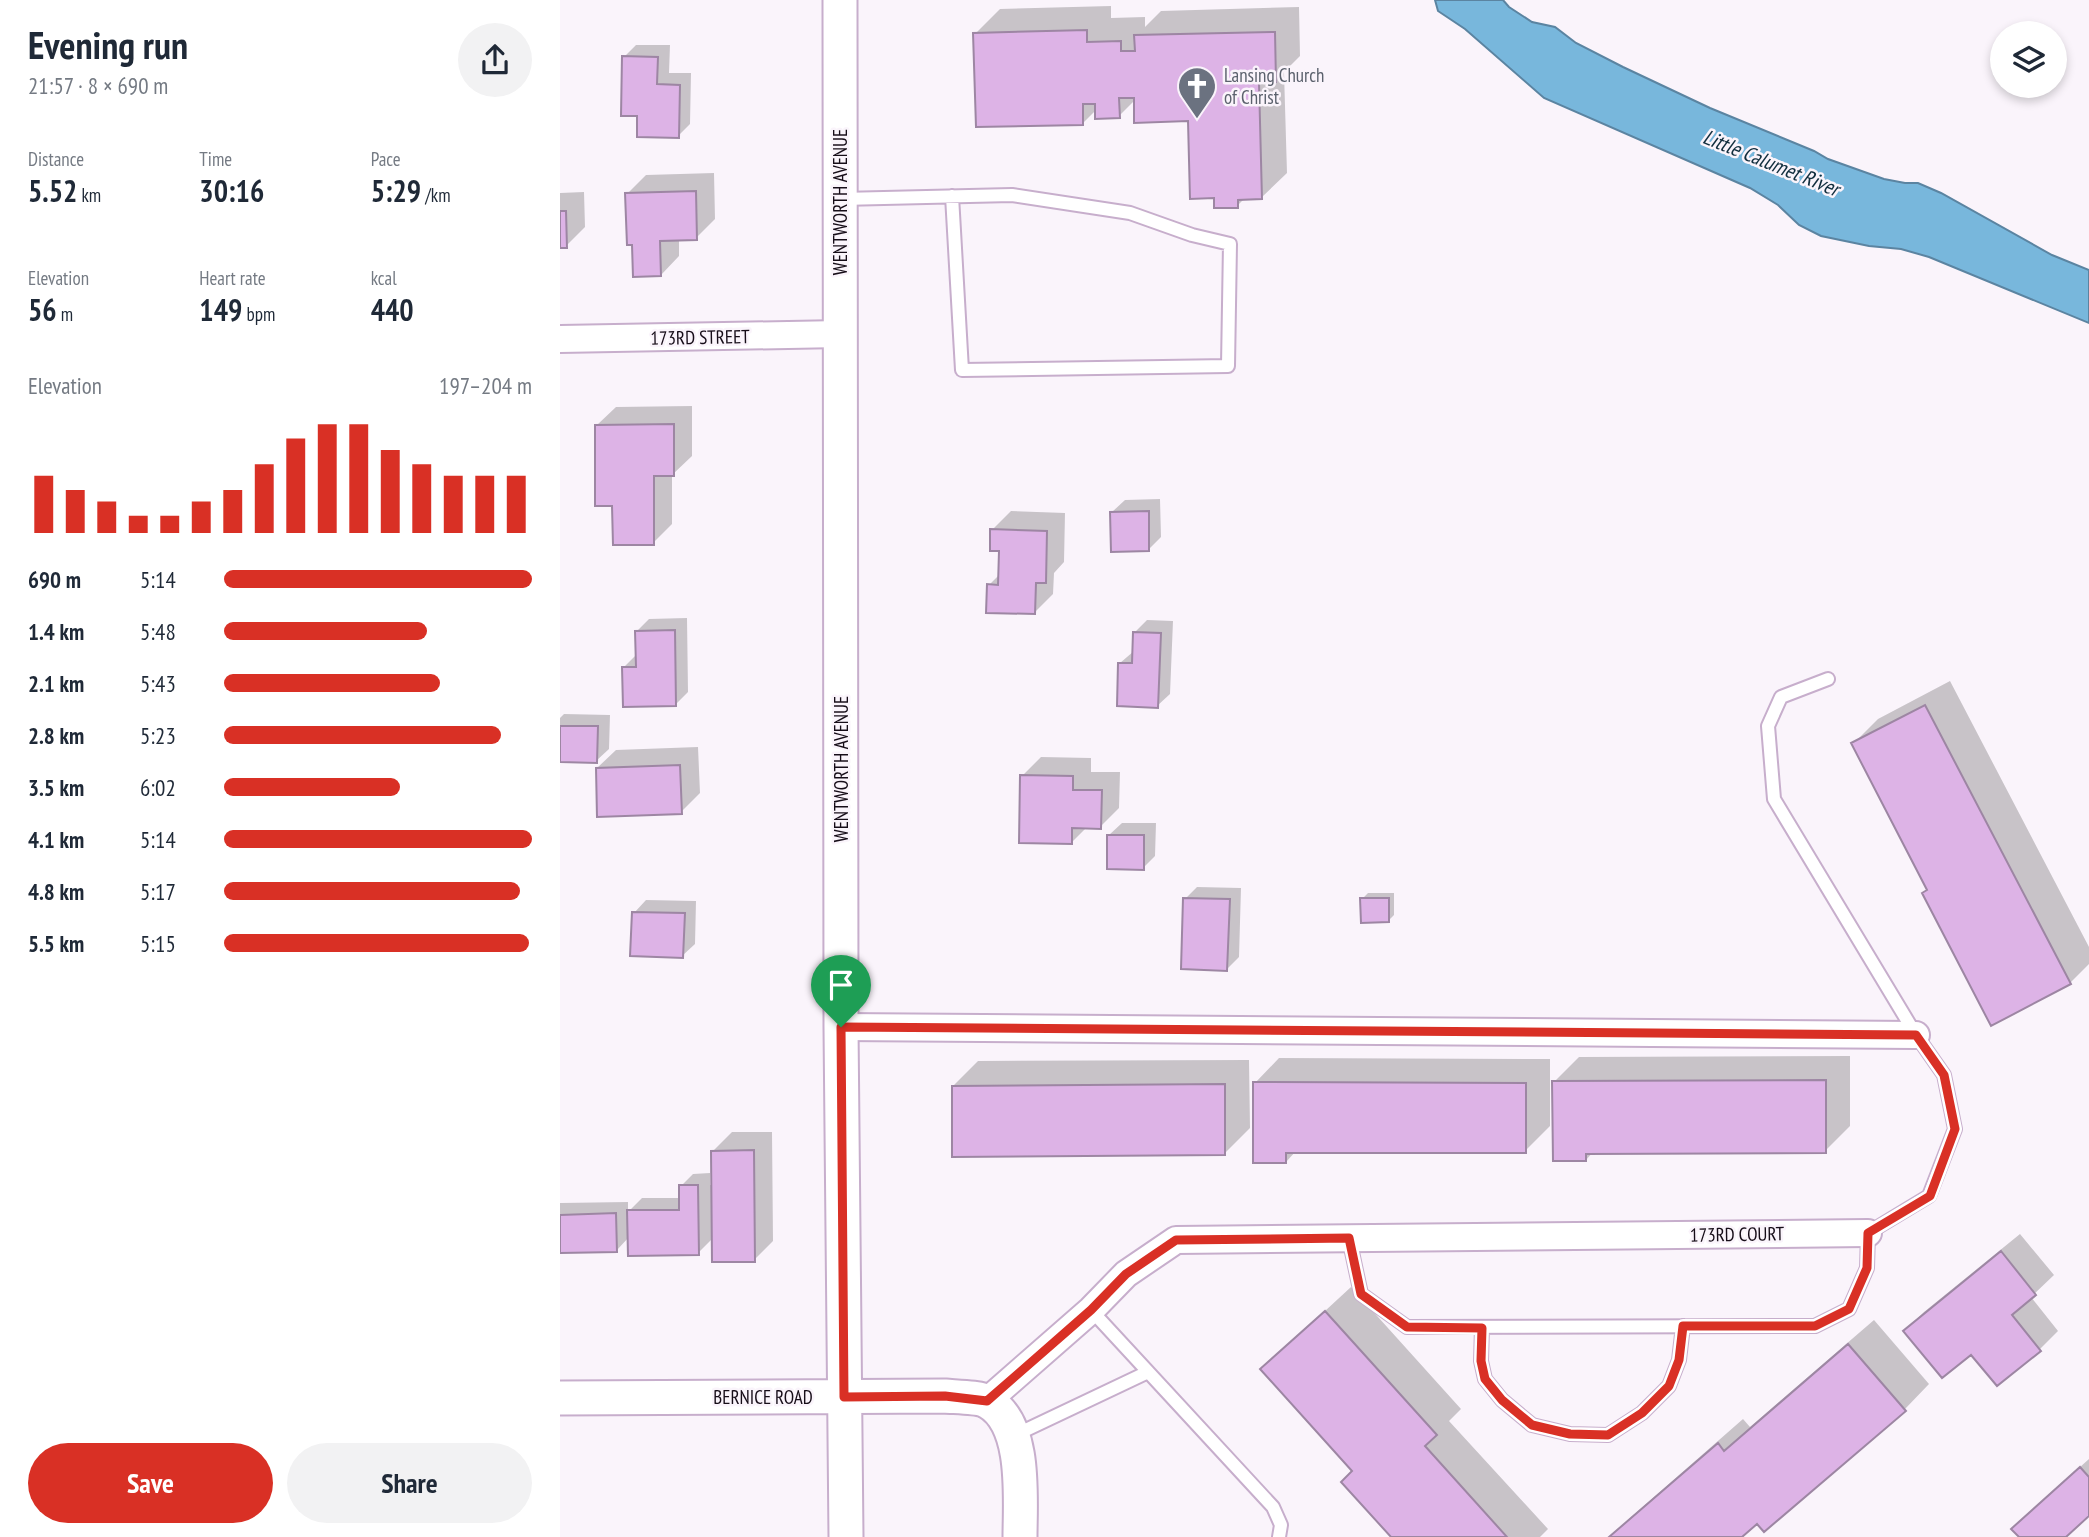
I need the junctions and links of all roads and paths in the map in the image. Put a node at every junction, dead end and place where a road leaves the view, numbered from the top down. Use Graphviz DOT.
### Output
graph roads {
  1 [pos="840,0"];
  2 [pos="953,196"];
  3 [pos="840,199"];
  4 [pos="841,334"];
  5 [pos="560,339"];
  6 [pos="1828,679"];
  7 [pos="841,1027"];
  8 [pos="1916,1035"];
  9 [pos="1868,1233"];
  10 [pos="1349,1238"];
  11 [pos="1091,1310"];
  12 [pos="1683,1326"];
  13 [pos="1482,1328"];
  14 [pos="1148,1372"];
  15 [pos="844,1397"];
  16 [pos="560,1398"];
  17 [pos="987,1401"];
  18 [pos="1013,1437"];
  19 [pos="846,1537"];
  20 [pos="1020,1537"];
  21 [pos="1279,1537"];
  1 -- 3 [label="street, WENTWORTH AVENUE"];
  2 -- 2 [label="lane"];
  2 -- 3 [label="lane"];
  3 -- 4 [label="street, WENTWORTH AVENUE"];
  4 -- 5 [label="street, 173RD STREET"];
  4 -- 7 [label="street, WENTWORTH AVENUE"];
  6 -- 8 [label="lane"];
  7 -- 8 [label="street"];
  7 -- 15 [label="street, WENTWORTH AVENUE"];
  8 -- 9 [label="lane"];
  9 -- 10 [label="street, 173RD COURT"];
  9 -- 12 [label="lane"];
  10 -- 11 [label="street, 173RD COURT"];
  10 -- 13 [label="lane"];
  11 -- 14 [label="lane"];
  11 -- 17 [label="street, 173RD COURT"];
  12 -- 13 [label="lane"];
  12 -- 13 [label="lane"];
  14 -- 18 [label="lane"];
  14 -- 21 [label="lane"];
  15 -- 16 [label="street, BERNICE ROAD"];
  15 -- 17 [label="street, BERNICE ROAD"];
  15 -- 19 [label="street, WENTWORTH AVENUE"];
  17 -- 18 [label="street"];
  18 -- 20 [label="street"];
}
